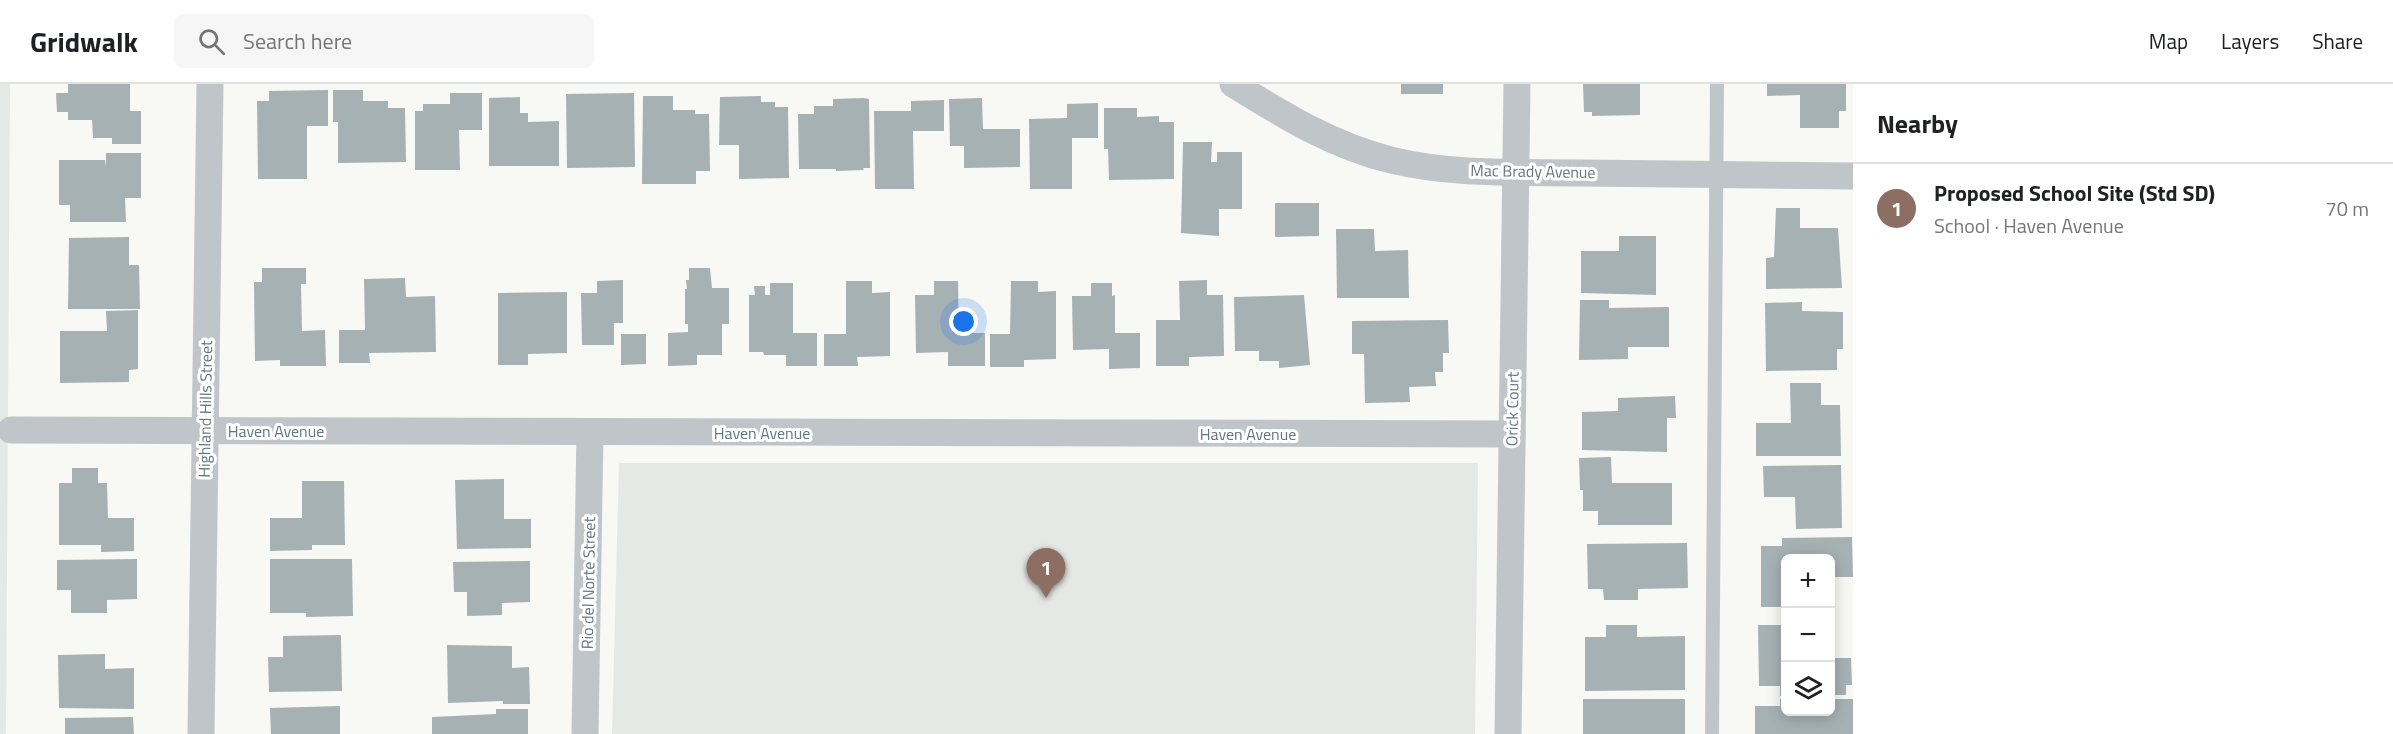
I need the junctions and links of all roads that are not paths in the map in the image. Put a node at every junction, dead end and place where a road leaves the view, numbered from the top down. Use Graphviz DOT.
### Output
graph roads {
  1 [pos="210,84"];
  2 [pos="1233,84"];
  3 [pos="1517,84"];
  4 [pos="1717,84"];
  5 [pos="1516,172"];
  6 [pos="1716,174"];
  7 [pos="1853,176"];
  8 [pos="11,430"];
  9 [pos="205,431"];
  10 [pos="590,432"];
  11 [pos="1512,435"];
  12 [pos="201,734"];
  13 [pos="585,734"];
  14 [pos="1508,734"];
  15 [pos="1712,734"];
  1 -- 9 [label="street, Highland Hills Street"];
  2 -- 5 [label="street, Mac Brady Avenue"];
  3 -- 5 [label="street, Orick Court"];
  4 -- 6 [label="lane"];
  5 -- 6 [label="street, Mac Brady Avenue"];
  5 -- 11 [label="street, Orick Court"];
  6 -- 7 [label="street, Mac Brady Avenue"];
  6 -- 15 [label="lane"];
  8 -- 9 [label="street, Haven Avenue"];
  9 -- 10 [label="street, Haven Avenue"];
  9 -- 12 [label="street, Highland Hills Street"];
  10 -- 11 [label="street, Haven Avenue"];
  10 -- 13 [label="street, Rio del Norte Street"];
  11 -- 14 [label="street, Orick Court"];
}
